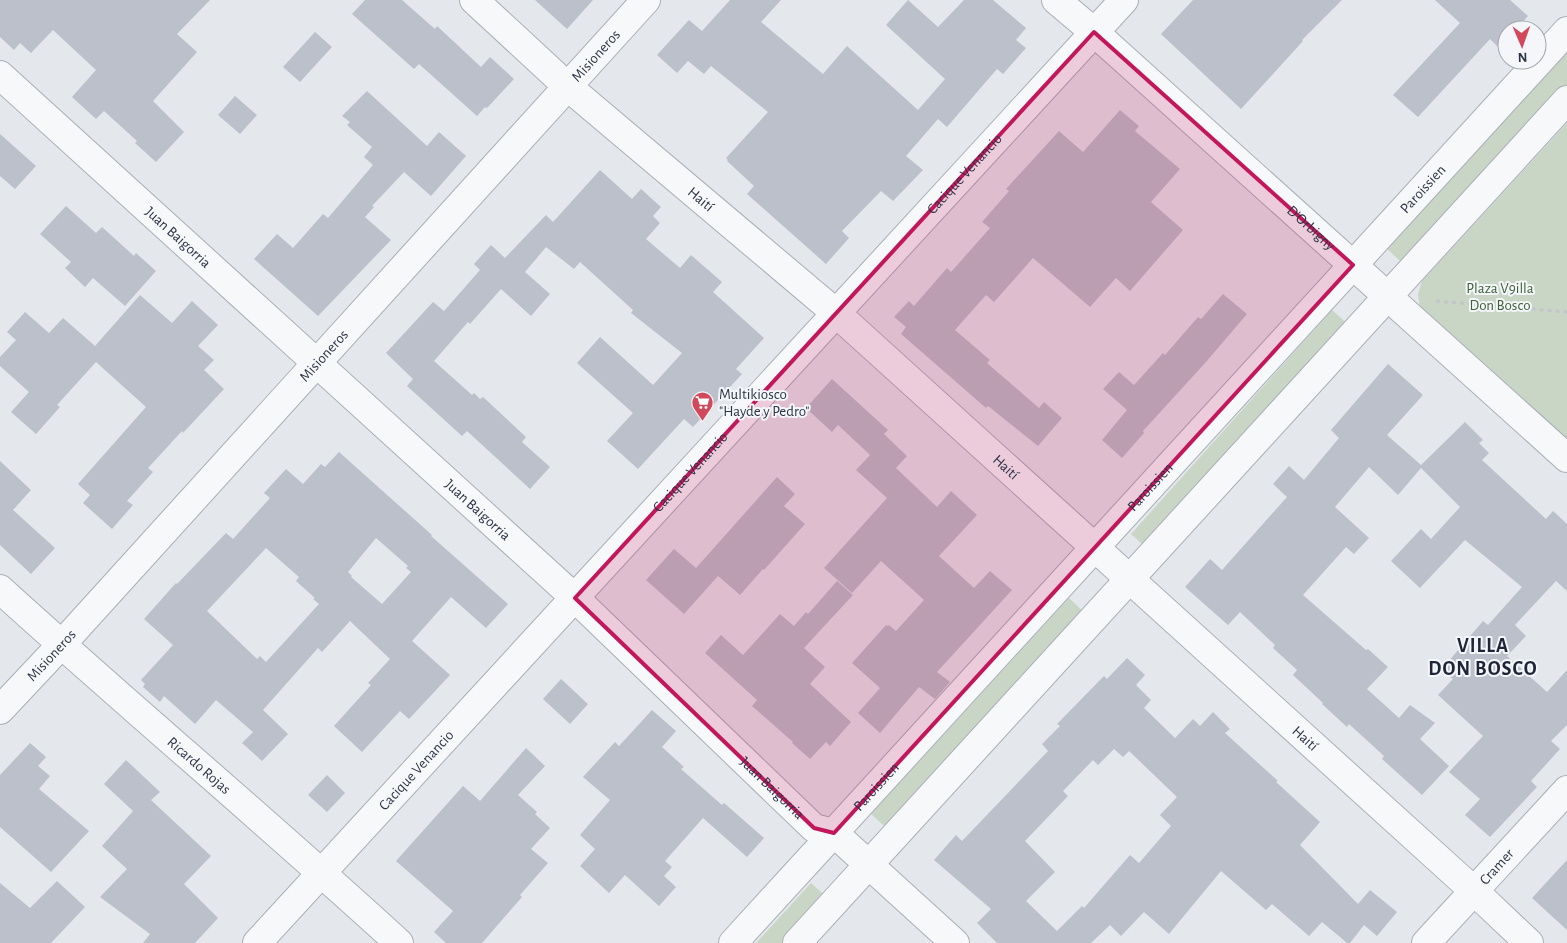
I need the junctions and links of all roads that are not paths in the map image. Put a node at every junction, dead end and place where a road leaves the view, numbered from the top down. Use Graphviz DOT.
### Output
graph roads {
  1 [pos="474,0"];
  2 [pos="646,0"];
  3 [pos="1056,0"];
  4 [pos="1124,0"];
  5 [pos="1094,32"];
  6 [pos="1567,32"];
  7 [pos="0,75"];
  8 [pos="568,86"];
  9 [pos="1567,100"];
  10 [pos="1353,265"];
  11 [pos="1388,296"];
  12 [pos="836,314"];
  13 [pos="317,363"];
  14 [pos="1567,458"];
  15 [pos="1094,548"];
  16 [pos="1129,580"];
  17 [pos="0,589"];
  18 [pos="574,598"];
  19 [pos="61,645"];
  20 [pos="0,710"];
  21 [pos="1567,790"];
  22 [pos="834,833"];
  23 [pos="868,864"];
  24 [pos="322,873"];
  25 [pos="1474,891"];
  26 [pos="257,943"];
  27 [pos="399,943"];
  28 [pos="733,943"];
  29 [pos="796,943"];
  30 [pos="955,943"];
  31 [pos="1426,943"];
  32 [pos="1528,943"];
  1 -- 8 [label="street, Haití"];
  2 -- 8 [label="street, Misioneros"];
  3 -- 5 [label="street, D'Orbigny"];
  4 -- 5 [label="street, Cacique Venancio"];
  5 -- 10 [label="street, D'Orbigny"];
  5 -- 12 [label="street, Cacique Venancio"];
  6 -- 10 [label="street, Paroissien"];
  7 -- 13 [label="street, Juan Baigorria"];
  8 -- 12 [label="street, Haití"];
  8 -- 13 [label="street, Misioneros"];
  9 -- 11 [label="street"];
  10 -- 11 [label="street, D'Orbigny"];
  10 -- 15 [label="street, Paroissien"];
  11 -- 14 [label="street, D'Orbigny"];
  11 -- 16 [label="street"];
  12 -- 15 [label="street, Haití"];
  12 -- 18 [label="street, Cacique Venancio"];
  13 -- 18 [label="street, Juan Baigorria"];
  13 -- 19 [label="street, Misioneros"];
  15 -- 16 [label="street, Haití"];
  15 -- 22 [label="street, Paroissien"];
  16 -- 23 [label="street"];
  16 -- 25 [label="street, Haití"];
  17 -- 19 [label="street, Ricardo Rojas"];
  18 -- 22 [label="street, Juan Baigorria"];
  18 -- 24 [label="street, Cacique Venancio"];
  19 -- 20 [label="street, Misioneros"];
  19 -- 24 [label="street, Ricardo Rojas"];
  21 -- 25 [label="street, Cramer"];
  22 -- 23 [label="street, Juan Baigorria"];
  22 -- 28 [label="street, Paroissien"];
  23 -- 29 [label="street"];
  23 -- 30 [label="street, Juan Baigorria"];
  24 -- 26 [label="street, Cacique Venancio"];
  24 -- 27 [label="street, Ricardo Rojas"];
  25 -- 31 [label="street, Cramer"];
  25 -- 32 [label="street, Haití"];
}
